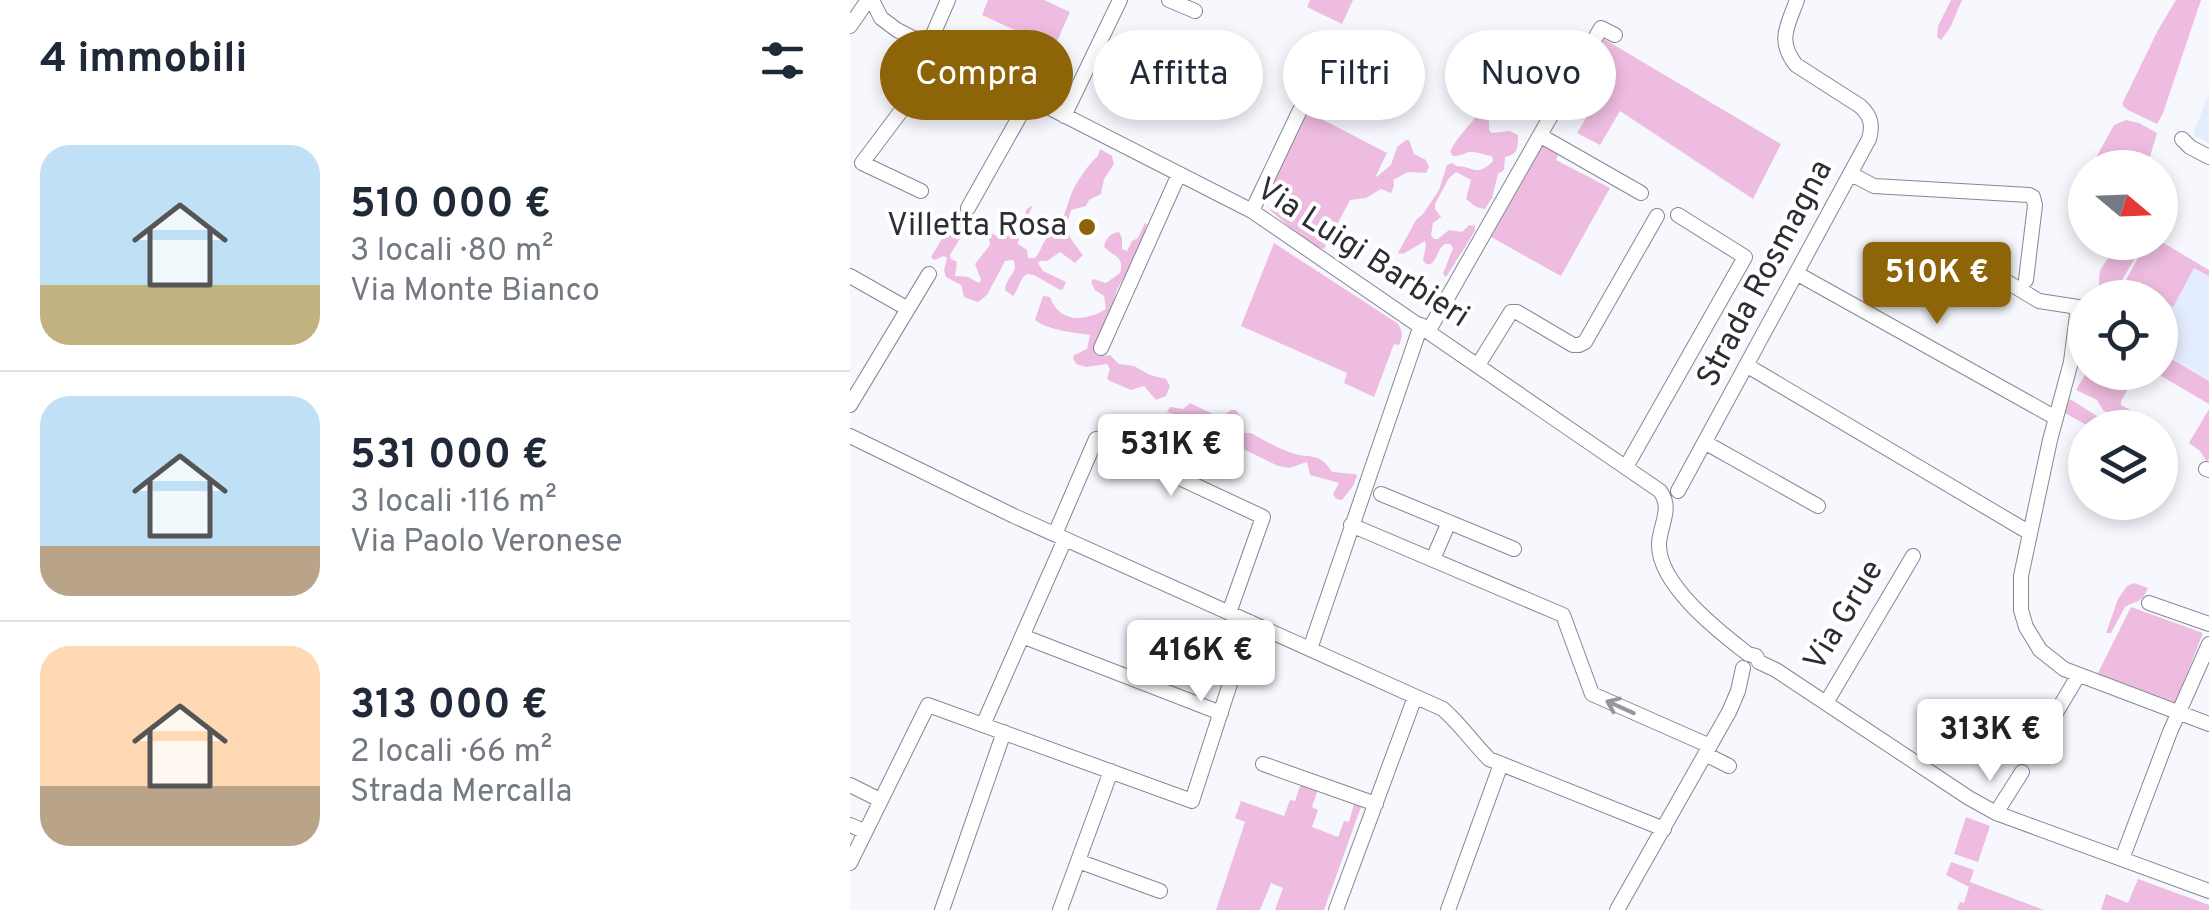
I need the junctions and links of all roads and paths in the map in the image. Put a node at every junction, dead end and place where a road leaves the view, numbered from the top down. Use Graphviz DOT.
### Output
graph roads {
  1 [pos="870,0"];
  2 [pos="948,0"];
  3 [pos="1120,0"];
  4 [pos="1169,0"];
  5 [pos="1797,0"];
  6 [pos="1195,11"];
  7 [pos="850,26"];
  8 [pos="897,30"];
  9 [pos="939,30"];
  10 [pos="1073,97"];
  11 [pos="894,120"];
  12 [pos="1018,120"];
  13 [pos="1072,120"];
  14 [pos="1295,120"];
  15 [pos="1550,120"];
  16 [pos="1541,136"];
  17 [pos="2182,138"];
  18 [pos="2209,156"];
  19 [pos="1179,174"];
  20 [pos="1852,174"];
  21 [pos="922,191"];
  22 [pos="1641,193"];
  23 [pos="968,208"];
  24 [pos="1252,212"];
  25 [pos="1657,216"];
  26 [pos="1678,216"];
  27 [pos="1796,273"];
  28 [pos="929,274"];
  29 [pos="850,276"];
  30 [pos="2026,280"];
  31 [pos="1982,292"];
  32 [pos="908,309"];
  33 [pos="1425,328"];
  34 [pos="1100,348"];
  35 [pos="1478,364"];
  36 [pos="1746,366"];
  37 [pos="850,405"];
  38 [pos="2056,418"];
  39 [pos="850,436"];
  40 [pos="1706,442"];
  41 [pos="1626,466"];
  42 [pos="1660,490"];
  43 [pos="1678,491"];
  44 [pos="1381,494"];
  45 [pos="1818,506"];
  46 [pos="1667,510"];
  47 [pos="1448,522"];
  48 [pos="1351,525"];
  49 [pos="2030,533"];
  50 [pos="1060,537"];
  51 [pos="1514,550"];
  52 [pos="1913,556"];
  53 [pos="1438,561"];
  54 [pos="2149,603"];
  55 [pos="1228,613"];
  56 [pos="1250,622"];
  57 [pos="2209,624"];
  58 [pos="1022,636"];
  59 [pos="2209,644"];
  60 [pos="1310,649"];
  61 [pos="1750,664"];
  62 [pos="2078,676"];
  63 [pos="1415,698"];
  64 [pos="1826,703"];
  65 [pos="2178,712"];
  66 [pos="1221,713"];
  67 [pos="2209,724"];
  68 [pos="983,725"];
  69 [pos="1004,732"];
  70 [pos="2044,733"];
  71 [pos="1708,750"];
  72 [pos="1263,764"];
  73 [pos="1500,764"];
  74 [pos="1729,766"];
  75 [pos="1111,771"];
  76 [pos="2022,772"];
  77 [pos="850,785"];
  78 [pos="880,800"];
  79 [pos="1376,804"];
  80 [pos="1996,813"];
  81 [pos="857,828"];
  82 [pos="1664,829"];
  83 [pos="2122,860"];
  84 [pos="1078,861"];
  85 [pos="850,862"];
  86 [pos="1160,891"];
  87 [pos="2209,891"];
  88 [pos="942,910"];
  89 [pos="1060,910"];
  90 [pos="1336,910"];
  91 [pos="1448,910"];
  92 [pos="1617,910"];
  1 -- 7 [label="street"];
  1 -- 8 [label="street, Via Luigi Barbieri"];
  2 -- 9 [label="street"];
  3 -- 10 [label="street"];
  4 -- 6 [label="street"];
  5 -- 20 [label="street, Strada Rosmagna"];
  11 -- 21 [label="street"];
  12 -- 23 [label="street"];
  13 -- 19 [label="street, Via Luigi Barbieri"];
  14 -- 24 [label="street"];
  15 -- 16 [label="street"];
  16 -- 22 [label="street"];
  16 -- 33 [label="street"];
  17 -- 18 [label="street"];
  19 -- 24 [label="street, Via Luigi Barbieri"];
  19 -- 34 [label="street"];
  20 -- 27 [label="street, Strada Rosmagna"];
  20 -- 30 [label="street"];
  24 -- 33 [label="street, Via Luigi Barbieri"];
  25 -- 35 [label="street"];
  26 -- 41 [label="street"];
  27 -- 36 [label="street, Strada Rosmagna"];
  27 -- 38 [label="street"];
  28 -- 32 [label="street"];
  29 -- 32 [label="street"];
  31 -- 38 [label="street"];
  32 -- 37 [label="street"];
  33 -- 35 [label="street, Via Luigi Barbieri"];
  33 -- 48 [label="street"];
  35 -- 41 [label="street, Via Luigi Barbieri"];
  36 -- 40 [label="street, Strada Rosmagna"];
  36 -- 49 [label="street"];
  38 -- 49 [label="street"];
  39 -- 50 [label="street"];
  40 -- 43 [label="street, Strada Rosmagna"];
  40 -- 45 [label="street"];
  41 -- 42 [label="street, Via Luigi Barbieri"];
  42 -- 43 [label="street"];
  42 -- 46 [label="street"];
  43 -- 46 [label="street, Strada Rosmagna"];
  44 -- 47 [label="street"];
  46 -- 61 [label="street"];
  47 -- 51 [label="street"];
  47 -- 53 [label="street"];
  48 -- 53 [label="street"];
  48 -- 60 [label="street"];
  49 -- 62 [label="street"];
  50 -- 55 [label="street"];
  50 -- 55 [label="street"];
  50 -- 58 [label="street"];
  52 -- 64 [label="street, Via Grue"];
  71 -- 53 [label="street, one-way"];
  54 -- 57 [label="street"];
  55 -- 56 [label="street"];
  56 -- 60 [label="street"];
  56 -- 66 [label="street"];
  58 -- 66 [label="street"];
  58 -- 68 [label="street"];
  59 -- 65 [label="street"];
  60 -- 63 [label="street"];
  61 -- 64 [label="street"];
  61 -- 71 [label="street"];
  62 -- 65 [label="street"];
  62 -- 70 [label="street"];
  63 -- 73 [label="street"];
  63 -- 79 [label="street"];
  64 -- 80 [label="street"];
  65 -- 67 [label="street"];
  65 -- 83 [label="street"];
  66 -- 75 [label="street"];
  68 -- 69 [label="street"];
  68 -- 78 [label="street"];
  69 -- 75 [label="street"];
  69 -- 88 [label="street"];
  71 -- 74 [label="street"];
  71 -- 82 [label="street"];
  72 -- 79 [label="street"];
  73 -- 82 [label="street"];
  73 -- 91 [label="street"];
  75 -- 84 [label="street"];
  76 -- 80 [label="street"];
  77 -- 78 [label="street"];
  78 -- 81 [label="street"];
  79 -- 90 [label="street"];
  80 -- 83 [label="street"];
  81 -- 85 [label="street"];
  82 -- 92 [label="street"];
  83 -- 87 [label="street"];
  84 -- 86 [label="street"];
  84 -- 89 [label="street"];
}
